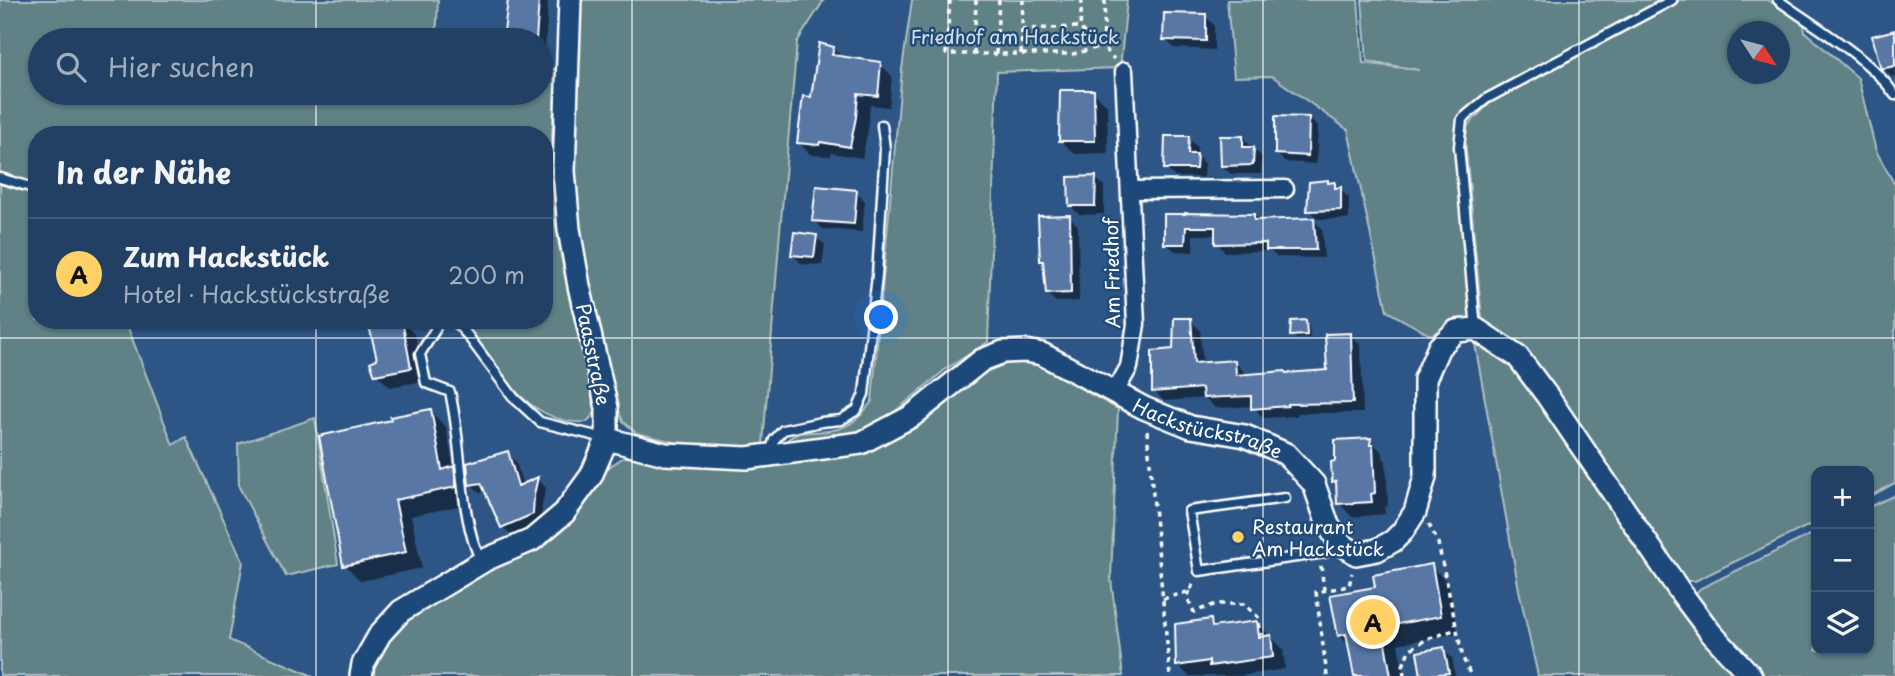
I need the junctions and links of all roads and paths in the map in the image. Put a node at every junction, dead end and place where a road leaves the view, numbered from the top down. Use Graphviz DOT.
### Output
graph roads {
  1 [pos="570,0"];
  2 [pos="950,0"];
  3 [pos="976,0"];
  4 [pos="999,0"];
  5 [pos="1023,0"];
  6 [pos="1082,0"];
  7 [pos="1105,0"];
  8 [pos="1672,0"];
  9 [pos="1778,0"];
  10 [pos="1080,27"];
  11 [pos="1022,29"];
  12 [pos="1103,46"];
  13 [pos="1094,48"];
  14 [pos="974,54"];
  15 [pos="996,54"];
  16 [pos="1021,54"];
  17 [pos="1124,71"];
  18 [pos="1895,95"];
  19 [pos="882,125"];
  20 [pos="0,178"];
  21 [pos="28,186"];
  22 [pos="1130,190"];
  23 [pos="1285,190"];
  24 [pos="435,329"];
  25 [pos="462,329"];
  26 [pos="1476,329"];
  27 [pos="1115,392"];
  28 [pos="1144,408"];
  29 [pos="607,439"];
  30 [pos="769,455"];
  31 [pos="1285,498"];
  32 [pos="1415,512"];
  33 [pos="1347,548"];
  34 [pos="1319,554"];
  35 [pos="481,562"];
  36 [pos="1199,571"];
  37 [pos="1324,590"];
  38 [pos="1190,591"];
  39 [pos="1163,599"];
  40 [pos="1457,629"];
  41 [pos="1261,635"];
  42 [pos="361,676"];
  43 [pos="1170,676"];
  44 [pos="1327,676"];
  45 [pos="1404,676"];
  46 [pos="1471,676"];
  47 [pos="1751,676"];
  1 -- 29 [label="street, Paasstraße"];
  2 -- 14 [label="path"];
  3 -- 14 [label="path"];
  4 -- 15 [label="path"];
  5 -- 11 [label="path"];
  6 -- 10 [label="path"];
  7 -- 12 [label="path"];
  8 -- 26 [label="lane"];
  9 -- 18 [label="lane"];
  10 -- 11 [label="path"];
  10 -- 13 [label="path"];
  11 -- 16 [label="path"];
  12 -- 13 [label="path"];
  12 -- 17 [label="path"];
  13 -- 16 [label="path"];
  14 -- 15 [label="path"];
  15 -- 16 [label="path"];
  17 -- 22 [label="street, Am Friedhof"];
  19 -- 30 [label="lane"];
  20 -- 21 [label="lane"];
  22 -- 23 [label="street, Am Friedhof"];
  22 -- 27 [label="street, Am Friedhof"];
  24 -- 35 [label="lane"];
  25 -- 29 [label="lane"];
  26 -- 32 [label="street"];
  26 -- 47 [label="street"];
  27 -- 28 [label="street, Hackstückstraße"];
  27 -- 30 [label="street, Hackstückstraße"];
  28 -- 33 [label="street, Hackstückstraße"];
  28 -- 39 [label="path"];
  29 -- 30 [label="street, Hackstückstraße"];
  29 -- 35 [label="street, Paasstraße"];
  31 -- 36 [label="lane"];
  32 -- 33 [label="street"];
  32 -- 40 [label="path"];
  33 -- 34 [label="lane"];
  33 -- 37 [label="path"];
  34 -- 36 [label="lane"];
  34 -- 37 [label="path"];
  35 -- 42 [label="street, Paasstraße"];
  36 -- 38 [label="path"];
  37 -- 44 [label="path"];
  38 -- 39 [label="path"];
  38 -- 41 [label="path"];
  39 -- 43 [label="path"];
  40 -- 45 [label="path"];
  40 -- 46 [label="path"];
}
